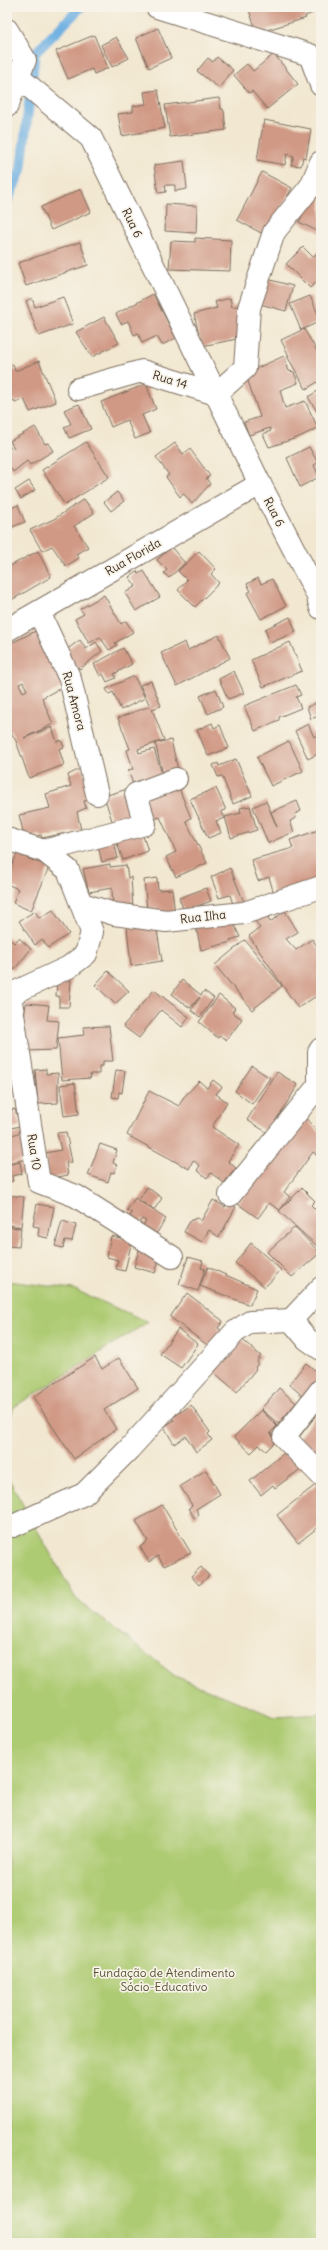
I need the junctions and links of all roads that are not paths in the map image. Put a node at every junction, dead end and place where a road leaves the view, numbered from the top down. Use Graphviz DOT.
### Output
graph roads {
  1 [pos="157,7"];
  2 [pos="7,30"];
  3 [pos="18,77"];
  4 [pos="321,85"];
  5 [pos="7,106"];
  6 [pos="321,162"];
  7 [pos="78,389"];
  8 [pos="216,394"];
  9 [pos="260,484"];
  10 [pos="321,608"];
  11 [pos="39,612"];
  12 [pos="7,630"];
  13 [pos="176,779"];
  14 [pos="97,794"];
  15 [pos="7,839"];
  16 [pos="44,851"];
  17 [pos="321,888"];
  18 [pos="82,904"];
  19 [pos="8,996"];
  20 [pos="321,1049"];
  21 [pos="320,1086"];
  22 [pos="230,1195"];
  23 [pos="172,1257"];
  24 [pos="321,1288"];
  25 [pos="291,1320"];
  26 [pos="321,1350"];
  27 [pos="321,1390"];
  28 [pos="320,1474"];
  29 [pos="7,1525"];
  1 -- 4 [label="lane"];
  2 -- 3 [label="lane"];
  3 -- 5 [label="lane"];
  3 -- 8 [label="lane, Rua 6"];
  6 -- 8 [label="lane"];
  7 -- 8 [label="lane, Rua 14"];
  8 -- 9 [label="lane, Rua 6"];
  9 -- 10 [label="lane, Rua 6"];
  9 -- 11 [label="lane, Rua Florida"];
  11 -- 12 [label="lane, Rua Florida"];
  11 -- 14 [label="lane, Rua Amora"];
  13 -- 16 [label="lane"];
  15 -- 16 [label="lane"];
  16 -- 18 [label="lane"];
  17 -- 18 [label="lane, Rua Ilha"];
  18 -- 19 [label="lane"];
  19 -- 23 [label="lane, Rua 10"];
  20 -- 21 [label="lane"];
  21 -- 22 [label="lane"];
  24 -- 25 [label="lane"];
  25 -- 26 [label="lane"];
  25 -- 29 [label="lane"];
  27 -- 28 [label="lane"];
}
